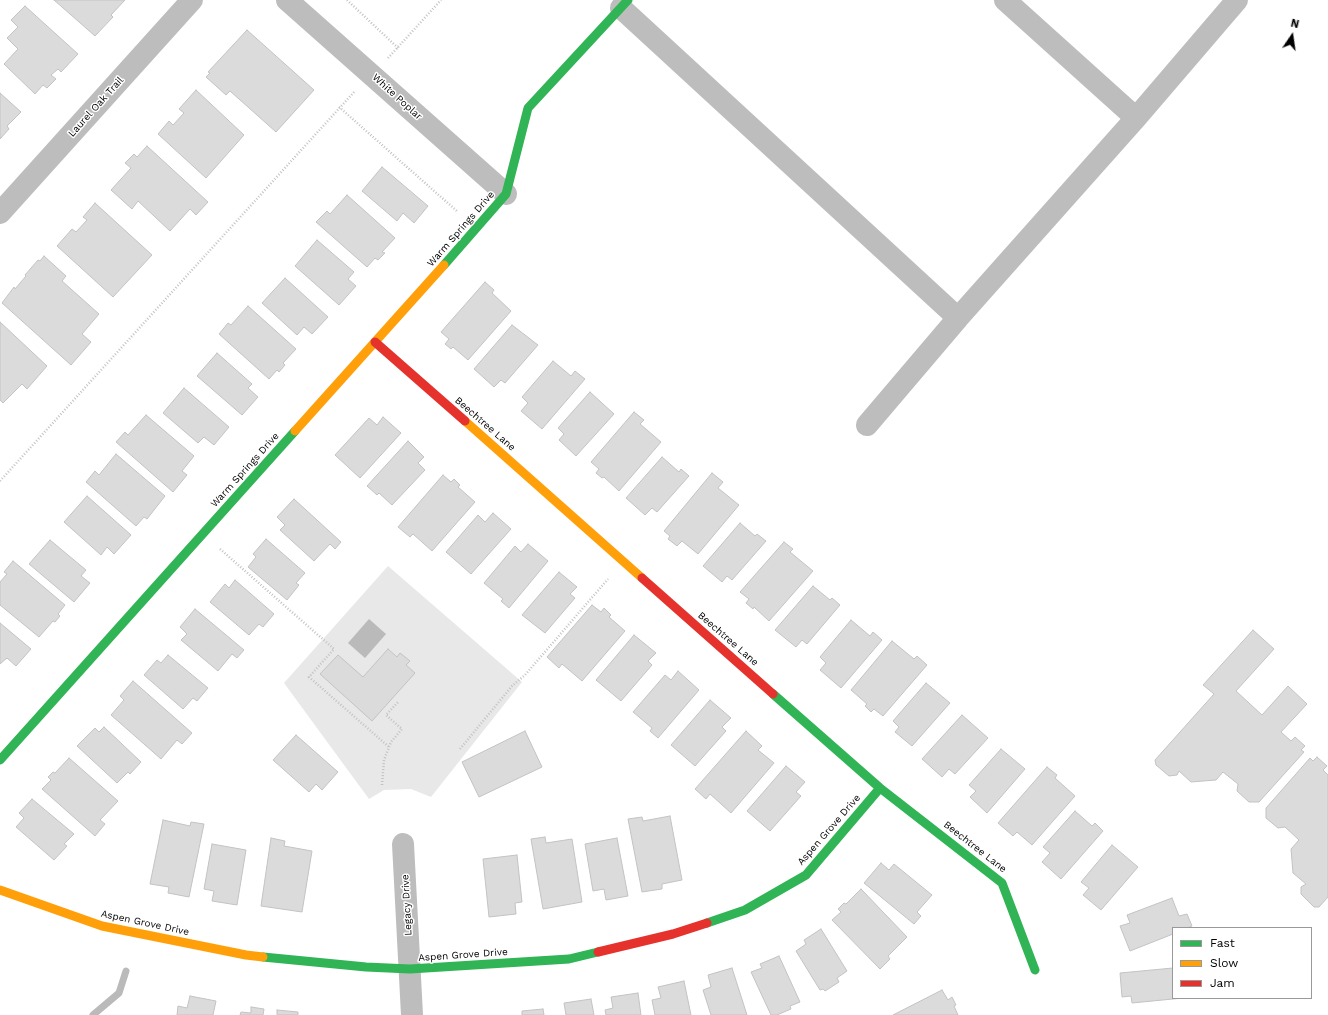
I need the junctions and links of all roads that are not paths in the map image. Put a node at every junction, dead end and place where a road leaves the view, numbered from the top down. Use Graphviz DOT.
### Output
graph roads {
  1 [pos="192,0"];
  2 [pos="288,0"];
  3 [pos="1005,0"];
  4 [pos="1237,0"];
  5 [pos="624,4"];
  6 [pos="1136,118"];
  7 [pos="506,194"];
  8 [pos="0,213"];
  9 [pos="958,318"];
  10 [pos="375,342"];
  11 [pos="867,426"];
  12 [pos="0,760"];
  13 [pos="880,788"];
  14 [pos="403,844"];
  15 [pos="0,890"];
  16 [pos="410,969"];
  17 [pos="1035,970"];
  18 [pos="412,1015"];
  1 -- 8 [label="street, Laurel Oak Trail"];
  2 -- 7 [label="street, White Poplar"];
  3 -- 6 [label="street"];
  4 -- 6 [label="street"];
  5 -- 7 [label="street"];
  5 -- 9 [label="street"];
  6 -- 9 [label="street"];
  7 -- 10 [label="street, Warm Springs Drive"];
  9 -- 11 [label="street"];
  10 -- 12 [label="street, Warm Springs Drive"];
  10 -- 13 [label="street, Beechtree Lane"];
  13 -- 16 [label="street, Aspen Grove Drive"];
  13 -- 17 [label="street, Beechtree Lane"];
  14 -- 16 [label="street, Legacy Drive"];
  15 -- 16 [label="street, Aspen Grove Drive"];
  16 -- 18 [label="street, Legacy Drive"];
}
